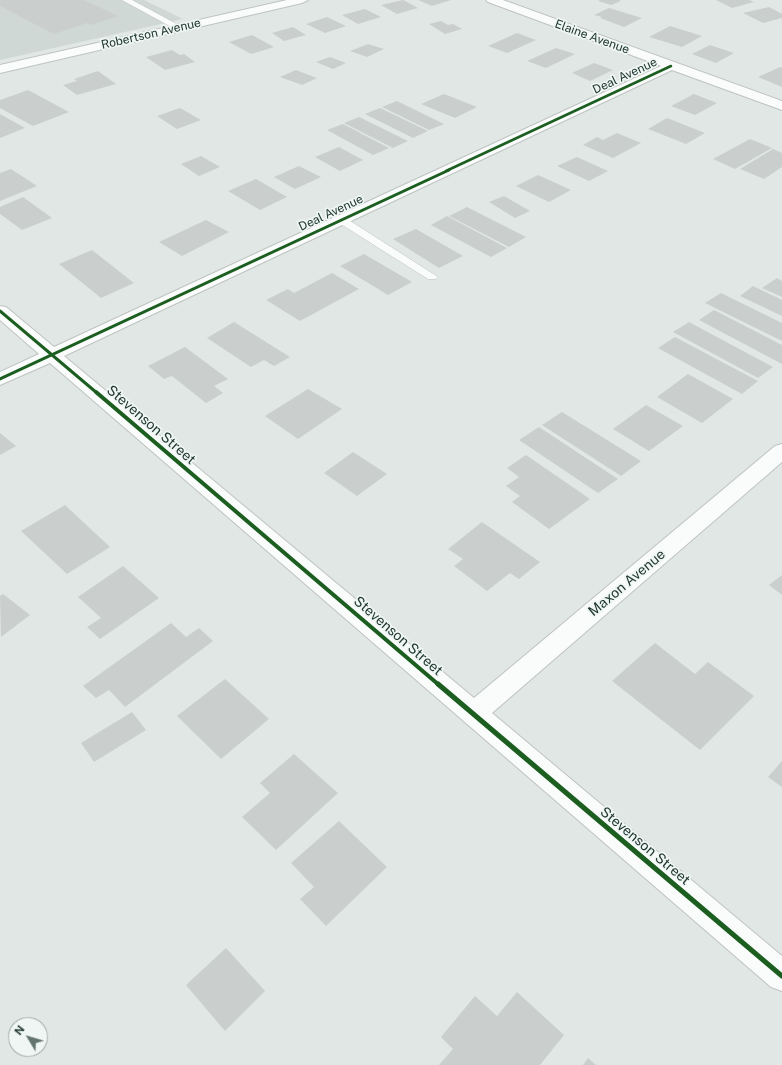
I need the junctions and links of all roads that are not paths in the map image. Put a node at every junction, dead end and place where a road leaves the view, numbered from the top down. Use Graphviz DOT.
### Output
graph roads {
  1 [pos="126,0"];
  2 [pos="302,0"];
  3 [pos="492,0"];
  4 [pos="180,28"];
  5 [pos="671,66"];
  6 [pos="0,68"];
  7 [pos="782,106"];
  8 [pos="340,220"];
  9 [pos="432,277"];
  10 [pos="0,311"];
  11 [pos="51,354"];
  12 [pos="0,379"];
  13 [pos="782,451"];
  14 [pos="473,714"];
  15 [pos="782,976"];
  1 -- 4 [label="lane"];
  2 -- 4 [label="street, Robertson Avenue"];
  3 -- 5 [label="street, Elaine Avenue"];
  4 -- 6 [label="street, Robertson Avenue"];
  5 -- 7 [label="street, Elaine Avenue"];
  5 -- 8 [label="street, Deal Avenue"];
  8 -- 9 [label="lane"];
  8 -- 11 [label="street, Deal Avenue"];
  10 -- 11 [label="street, Stevenson Street"];
  11 -- 12 [label="street, Deal Avenue"];
  11 -- 14 [label="street, Stevenson Street"];
  13 -- 14 [label="street, Maxon Avenue"];
  14 -- 15 [label="street, Stevenson Street"];
}
